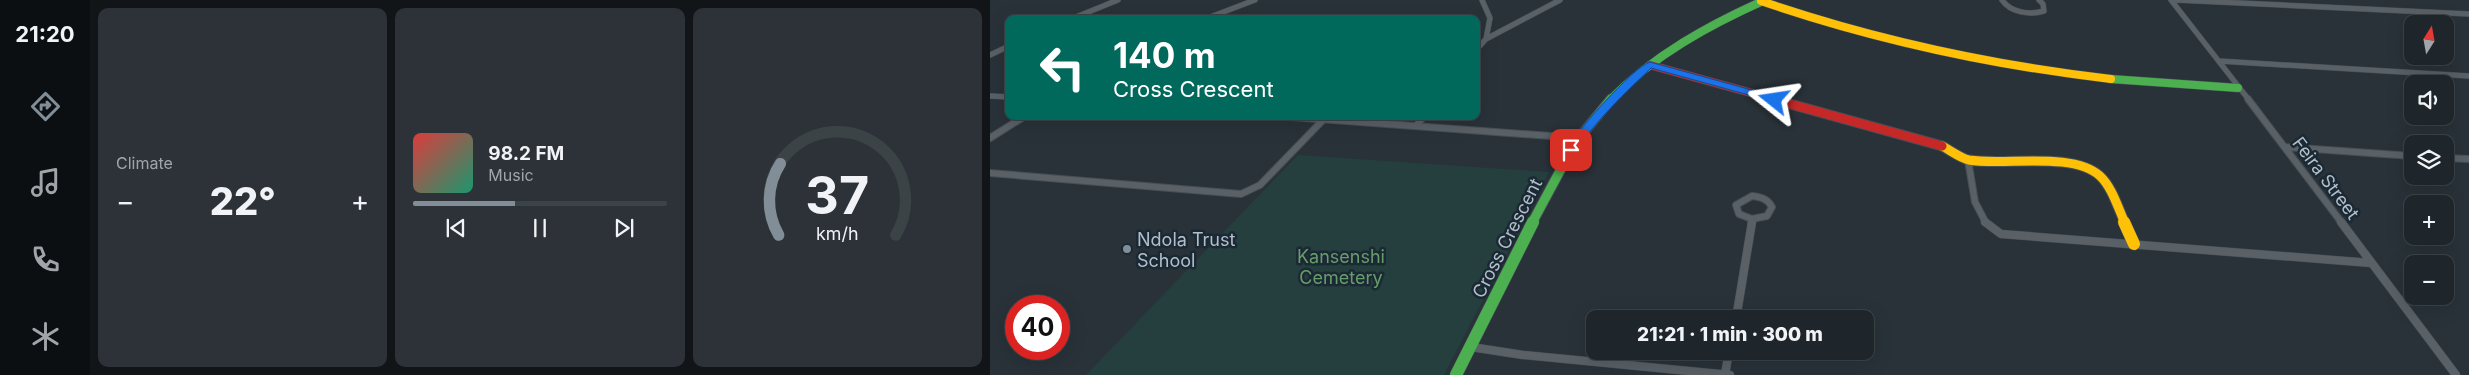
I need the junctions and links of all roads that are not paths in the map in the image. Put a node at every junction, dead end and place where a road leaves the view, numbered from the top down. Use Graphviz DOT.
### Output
graph roads {
  1 [pos="1118,0"];
  2 [pos="1255,0"];
  3 [pos="1482,0"];
  4 [pos="1560,0"];
  5 [pos="2002,0"];
  6 [pos="2039,0"];
  7 [pos="2171,0"];
  8 [pos="2176,0"];
  9 [pos="1763,1"];
  10 [pos="2469,14"];
  11 [pos="1080,15"];
  12 [pos="1216,15"];
  13 [pos="1486,39"];
  14 [pos="1480,46"];
  15 [pos="1005,48"];
  16 [pos="991,54"];
  17 [pos="2219,61"];
  18 [pos="1650,65"];
  19 [pos="2469,76"];
  20 [pos="2238,88"];
  21 [pos="990,96"];
  22 [pos="1005,97"];
  23 [pos="1019,120"];
  24 [pos="1323,120"];
  25 [pos="1421,120"];
  26 [pos="1416,126"];
  27 [pos="990,138"];
  28 [pos="1578,138"];
  29 [pos="2285,147"];
  30 [pos="2404,155"];
  31 [pos="2454,158"];
  32 [pos="2469,159"];
  33 [pos="1968,160"];
  34 [pos="990,173"];
  35 [pos="1752,219"];
  36 [pos="2134,244"];
  37 [pos="2371,263"];
  38 [pos="1737,310"];
  39 [pos="1471,347"];
  40 [pos="1728,360"];
  41 [pos="1725,374"];
  42 [pos="1456,375"];
  43 [pos="1730,375"];
  44 [pos="2456,375"];
  1 -- 11 [label="street"];
  2 -- 12 [label="street"];
  3 -- 13 [label="street"];
  4 -- 13 [label="street"];
  5 -- 6 [label="street"];
  7 -- 17 [label="street, Feira Street"];
  8 -- 10 [label="street"];
  9 -- 18 [label="street, Cross Crescent"];
  9 -- 20 [label="street"];
  13 -- 14 [label="street"];
  15 -- 16 [label="street"];
  17 -- 19 [label="street"];
  17 -- 20 [label="street, Feira Street"];
  18 -- 28 [label="street, Cross Crescent"];
  18 -- 33 [label="street"];
  20 -- 29 [label="street, Feira Street"];
  21 -- 22 [label="street"];
  23 -- 27 [label="street"];
  24 -- 26 [label="street"];
  24 -- 34 [label="street"];
  25 -- 26 [label="street"];
  26 -- 28 [label="street"];
  28 -- 39 [label="street, Cross Crescent"];
  29 -- 30 [label="street"];
  29 -- 37 [label="street, Feira Street"];
  31 -- 32 [label="street"];
  33 -- 36 [label="street"];
  33 -- 36 [label="street"];
  35 -- 35 [label="street"];
  35 -- 38 [label="street"];
  36 -- 37 [label="street"];
  37 -- 44 [label="street, Feira Street"];
  39 -- 41 [label="street"];
  39 -- 42 [label="street, Cross Crescent"];
  40 -- 41 [label="street"];
  41 -- 43 [label="street"];
}
